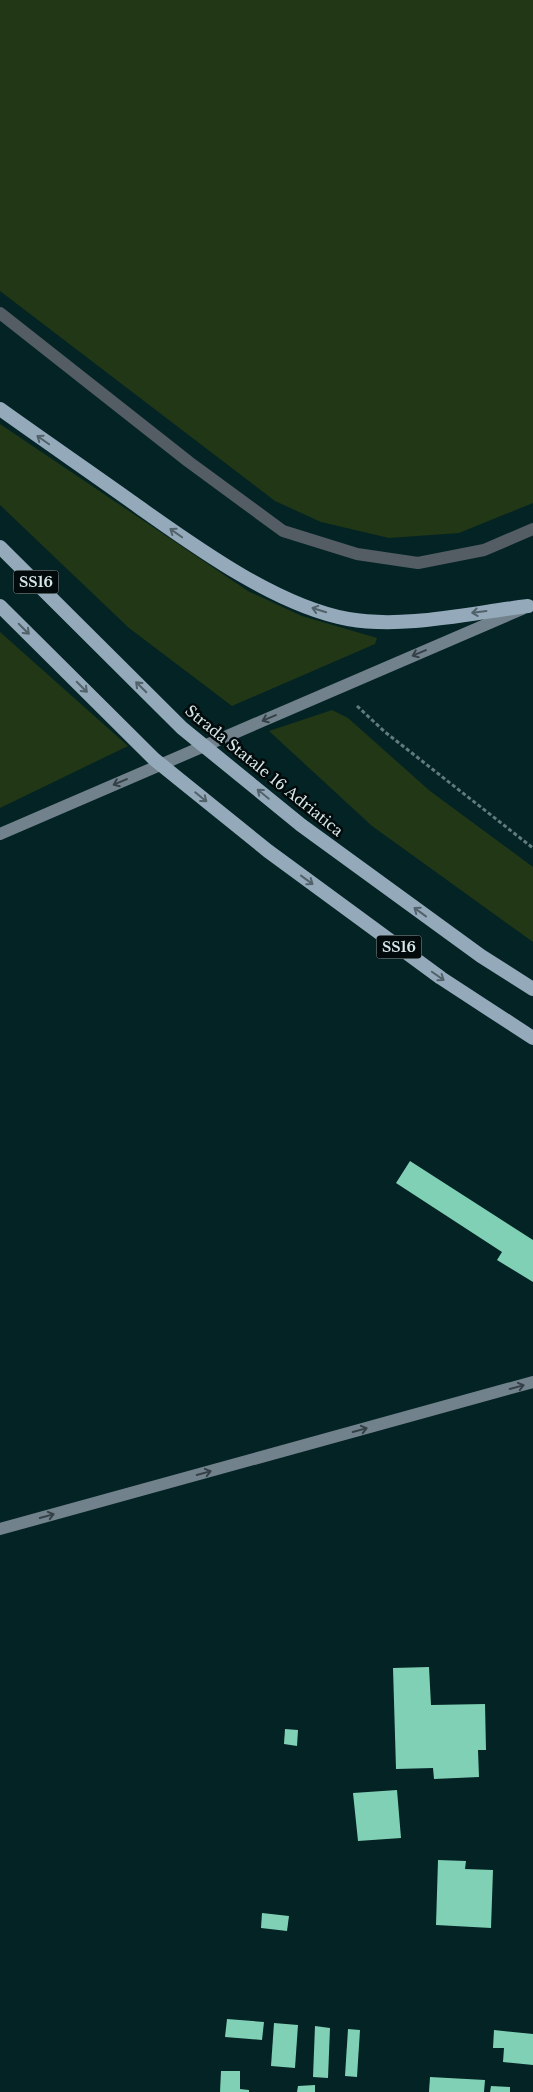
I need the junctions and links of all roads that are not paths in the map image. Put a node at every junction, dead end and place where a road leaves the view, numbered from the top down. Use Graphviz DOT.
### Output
graph roads {
  1 [pos="0,313"];
  2 [pos="0,409"];
  3 [pos="533,529"];
  4 [pos="0,547"];
  5 [pos="530,605"];
  6 [pos="0,606"];
  7 [pos="0,834"];
  8 [pos="533,988"];
  9 [pos="533,1038"];
  10 [pos="533,1382"];
  11 [pos="0,1529"];
  1 -- 3 [label="street"];
  5 -- 2 [label="highway, one-way"];
  8 -- 4 [label="highway, Strada Statale 16 Adriatica / SS16, one-way"];
  5 -- 7 [label="main road, one-way"];
  6 -- 9 [label="highway, SS16, one-way"];
  11 -- 10 [label="main road, one-way"];
}
